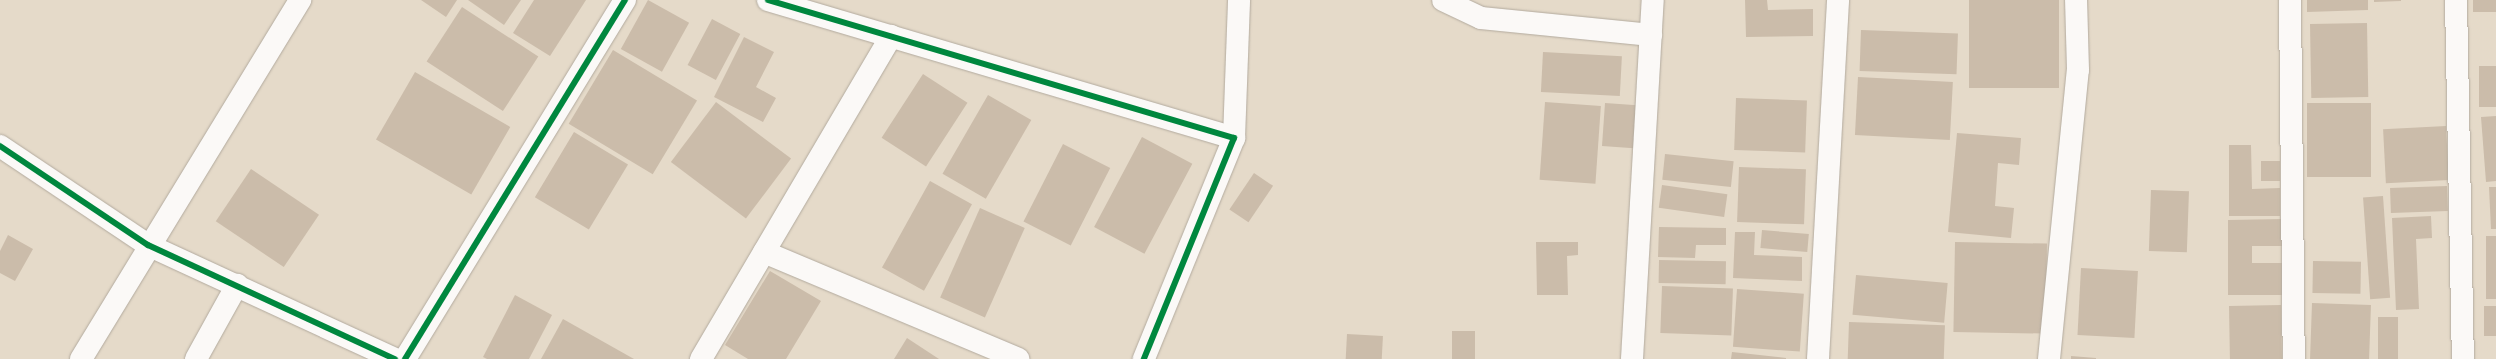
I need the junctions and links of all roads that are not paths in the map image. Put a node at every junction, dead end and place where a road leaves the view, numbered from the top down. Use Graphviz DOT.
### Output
graph roads {
  1 [pos="300,0"];
  2 [pos="625,0"];
  3 [pos="768,0"];
  4 [pos="1239,0"];
  5 [pos="1443,0"];
  6 [pos="1653,0"];
  7 [pos="1838,0"];
  8 [pos="2076,0"];
  9 [pos="2290,0"];
  10 [pos="2456,0"];
  11 [pos="1651,35"];
  12 [pos="891,36"];
  13 [pos="1234,138"];
  14 [pos="0,146"];
  15 [pos="148,245"];
  16 [pos="764,252"];
  17 [pos="237,286"];
  18 [pos="81,359"];
  19 [pos="196,359"];
  20 [pos="395,359"];
  21 [pos="405,359"];
  22 [pos="701,359"];
  23 [pos="1018,359"];
  24 [pos="1144,359"];
  25 [pos="1632,359"];
  26 [pos="1818,359"];
  27 [pos="2048,359"];
  28 [pos="2294,359"];
  29 [pos="2463,359"];
  1 -- 15 [label="street"];
  2 -- 21 [label="street"];
  3 -- 12 [label="street"];
  4 -- 13 [label="street"];
  5 -- 11 [label="street"];
  6 -- 11 [label="street"];
  7 -- 26 [label="street"];
  8 -- 27 [label="street"];
  9 -- 28 [label="street"];
  10 -- 29 [label="street"];
  11 -- 25 [label="street"];
  12 -- 13 [label="street"];
  12 -- 16 [label="street"];
  13 -- 24 [label="street"];
  14 -- 15 [label="street"];
  15 -- 17 [label="street"];
  15 -- 18 [label="street"];
  16 -- 22 [label="street"];
  16 -- 23 [label="street"];
  17 -- 19 [label="street"];
  17 -- 20 [label="street"];
}
